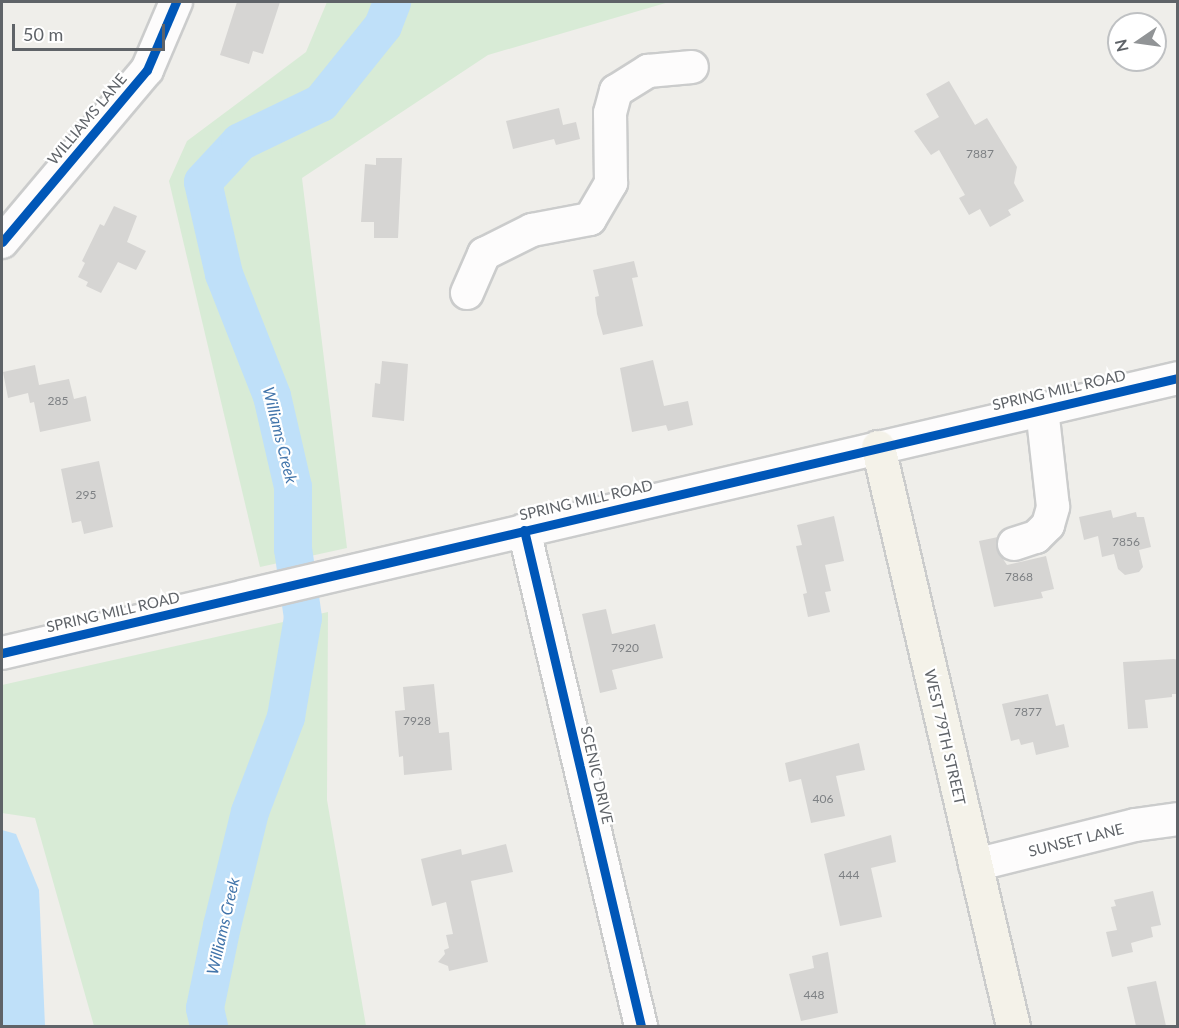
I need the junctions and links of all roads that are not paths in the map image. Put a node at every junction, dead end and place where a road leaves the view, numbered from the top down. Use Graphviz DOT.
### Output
graph roads {
  1 [pos="176,2"];
  2 [pos="692,67"];
  3 [pos="2,242"];
  4 [pos="467,293"];
  5 [pos="1178,378"];
  6 [pos="1042,409"];
  7 [pos="878,447"];
  8 [pos="524,530"];
  9 [pos="1014,544"];
  10 [pos="2,653"];
  11 [pos="1178,819"];
  12 [pos="975,865"];
  13 [pos="641,1026"];
  14 [pos="1013,1026"];
  1 -- 3 [label="street, WILLIAMS LANE"];
  2 -- 4 [label="street"];
  5 -- 6 [label="street, SPRING MILL ROAD"];
  6 -- 7 [label="street, SPRING MILL ROAD"];
  6 -- 9 [label="street"];
  7 -- 8 [label="street, SPRING MILL ROAD"];
  7 -- 12 [label="main road, WEST 79TH STREET"];
  8 -- 10 [label="street, SPRING MILL ROAD"];
  8 -- 13 [label="street, SCENIC DRIVE"];
  11 -- 12 [label="street, SUNSET LANE"];
  12 -- 14 [label="main road, WEST 79TH STREET"];
}
